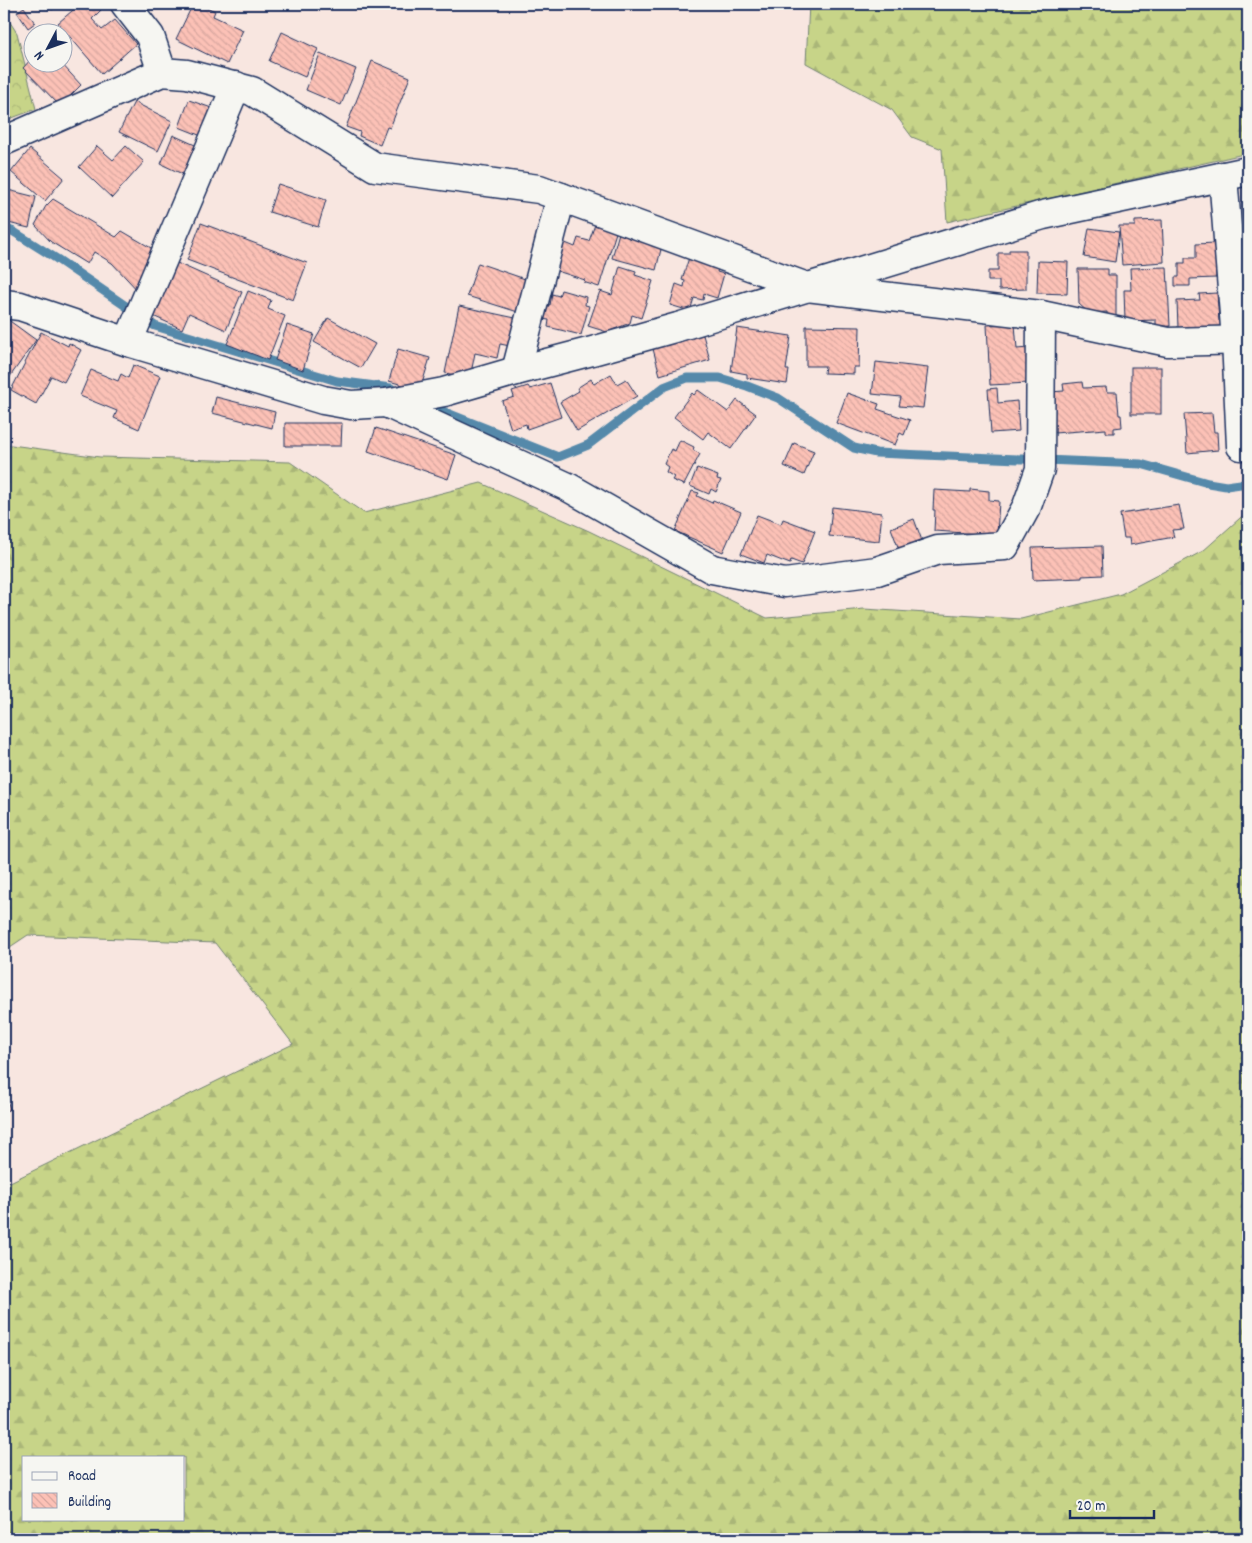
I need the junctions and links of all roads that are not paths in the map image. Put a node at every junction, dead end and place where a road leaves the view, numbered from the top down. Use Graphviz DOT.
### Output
graph roads {
  1 [pos="125,4"];
  2 [pos="162,72"];
  3 [pos="236,86"];
  4 [pos="4,141"];
  5 [pos="1236,174"];
  6 [pos="561,197"];
  7 [pos="807,287"];
  8 [pos="4,304"];
  9 [pos="1041,315"];
  10 [pos="134,326"];
  11 [pos="1242,340"];
  12 [pos="516,371"];
  13 [pos="386,403"];
  14 [pos="1241,446"];
  1 -- 2 [label="street"];
  2 -- 3 [label="street"];
  2 -- 4 [label="street"];
  3 -- 6 [label="street"];
  3 -- 10 [label="street"];
  5 -- 7 [label="street"];
  5 -- 11 [label="street"];
  6 -- 7 [label="street"];
  6 -- 12 [label="street"];
  7 -- 9 [label="street"];
  7 -- 12 [label="street"];
  8 -- 10 [label="street"];
  9 -- 11 [label="street"];
  9 -- 13 [label="street"];
  10 -- 13 [label="street"];
  11 -- 14 [label="street"];
  12 -- 13 [label="street"];
}
